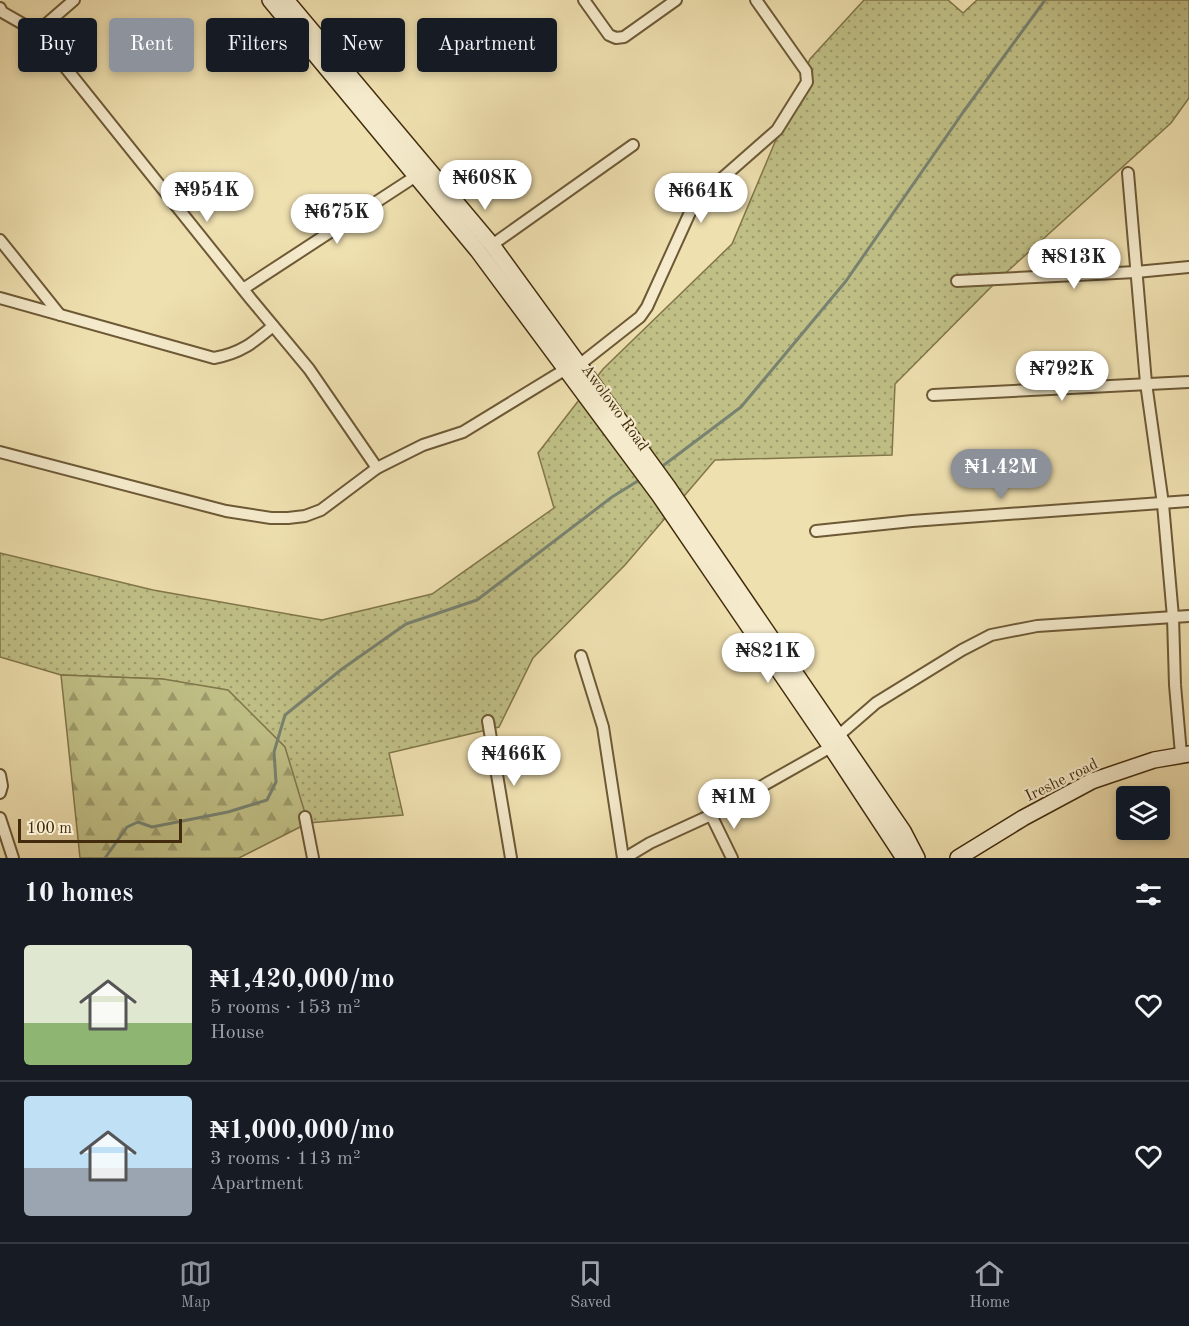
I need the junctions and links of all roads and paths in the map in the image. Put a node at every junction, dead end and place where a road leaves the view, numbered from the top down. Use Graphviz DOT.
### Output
graph roads {
  1 [pos="74,0"];
  2 [pos="270,0"];
  3 [pos="584,0"];
  4 [pos="676,0"];
  5 [pos="756,0"];
  6 [pos="290,1"];
  7 [pos="1,11"];
  8 [pos="54,18"];
  9 [pos="18,21"];
  10 [pos="68,72"];
  11 [pos="633,145"];
  12 [pos="1128,173"];
  13 [pos="416,177"];
  14 [pos="0,240"];
  15 [pos="492,245"];
  16 [pos="1189,267"];
  17 [pos="1136,272"];
  18 [pos="957,281"];
  19 [pos="243,290"];
  20 [pos="0,298"];
  21 [pos="61,315"];
  22 [pos="273,326"];
  23 [pos="572,367"];
  24 [pos="1189,382"];
  25 [pos="1146,383"];
  26 [pos="933,395"];
  27 [pos="0,452"];
  28 [pos="377,468"];
  29 [pos="1189,501"];
  30 [pos="1163,504"];
  31 [pos="816,531"];
  32 [pos="1189,616"];
  33 [pos="1173,617"];
  34 [pos="581,656"];
  35 [pos="488,721"];
  36 [pos="835,742"];
  37 [pos="1185,754"];
  38 [pos="0,775"];
  39 [pos="0,793"];
  40 [pos="711,815"];
  41 [pos="305,817"];
  42 [pos="0,818"];
  43 [pos="13,858"];
  44 [pos="313,858"];
  45 [pos="511,858"];
  46 [pos="624,858"];
  47 [pos="732,858"];
  48 [pos="904,858"];
  49 [pos="917,858"];
  50 [pos="958,858"];
  1 -- 8 [label="street"];
  2 -- 13 [label="main road, Awolowo Road"];
  3 -- 4 [label="street"];
  5 -- 23 [label="street"];
  6 -- 15 [label="main road, Awolowo Road"];
  7 -- 9 [label="street"];
  10 -- 19 [label="street"];
  11 -- 15 [label="street"];
  12 -- 17 [label="street"];
  13 -- 19 [label="street"];
  13 -- 23 [label="main road, Awolowo Road"];
  14 -- 21 [label="street"];
  15 -- 23 [label="main road, Awolowo Road"];
  16 -- 17 [label="street"];
  17 -- 18 [label="street"];
  17 -- 25 [label="street"];
  19 -- 22 [label="street"];
  20 -- 21 [label="street"];
  21 -- 22 [label="street"];
  22 -- 28 [label="street"];
  23 -- 28 [label="street"];
  23 -- 36 [label="main road, Awolowo Road"];
  24 -- 25 [label="street"];
  25 -- 26 [label="street"];
  25 -- 30 [label="street"];
  27 -- 28 [label="street"];
  29 -- 30 [label="street"];
  30 -- 31 [label="street"];
  30 -- 33 [label="street"];
  32 -- 33 [label="street"];
  33 -- 36 [label="street"];
  33 -- 37 [label="street"];
  34 -- 46 [label="street"];
  35 -- 45 [label="street"];
  36 -- 40 [label="street"];
  36 -- 48 [label="main road, Awolowo Road"];
  36 -- 49 [label="main road, Awolowo Road"];
  37 -- 50 [label="main road, Ireshe road"];
  38 -- 39 [label="street"];
  40 -- 46 [label="street"];
  40 -- 47 [label="street"];
  41 -- 44 [label="street"];
  42 -- 43 [label="street"];
}
